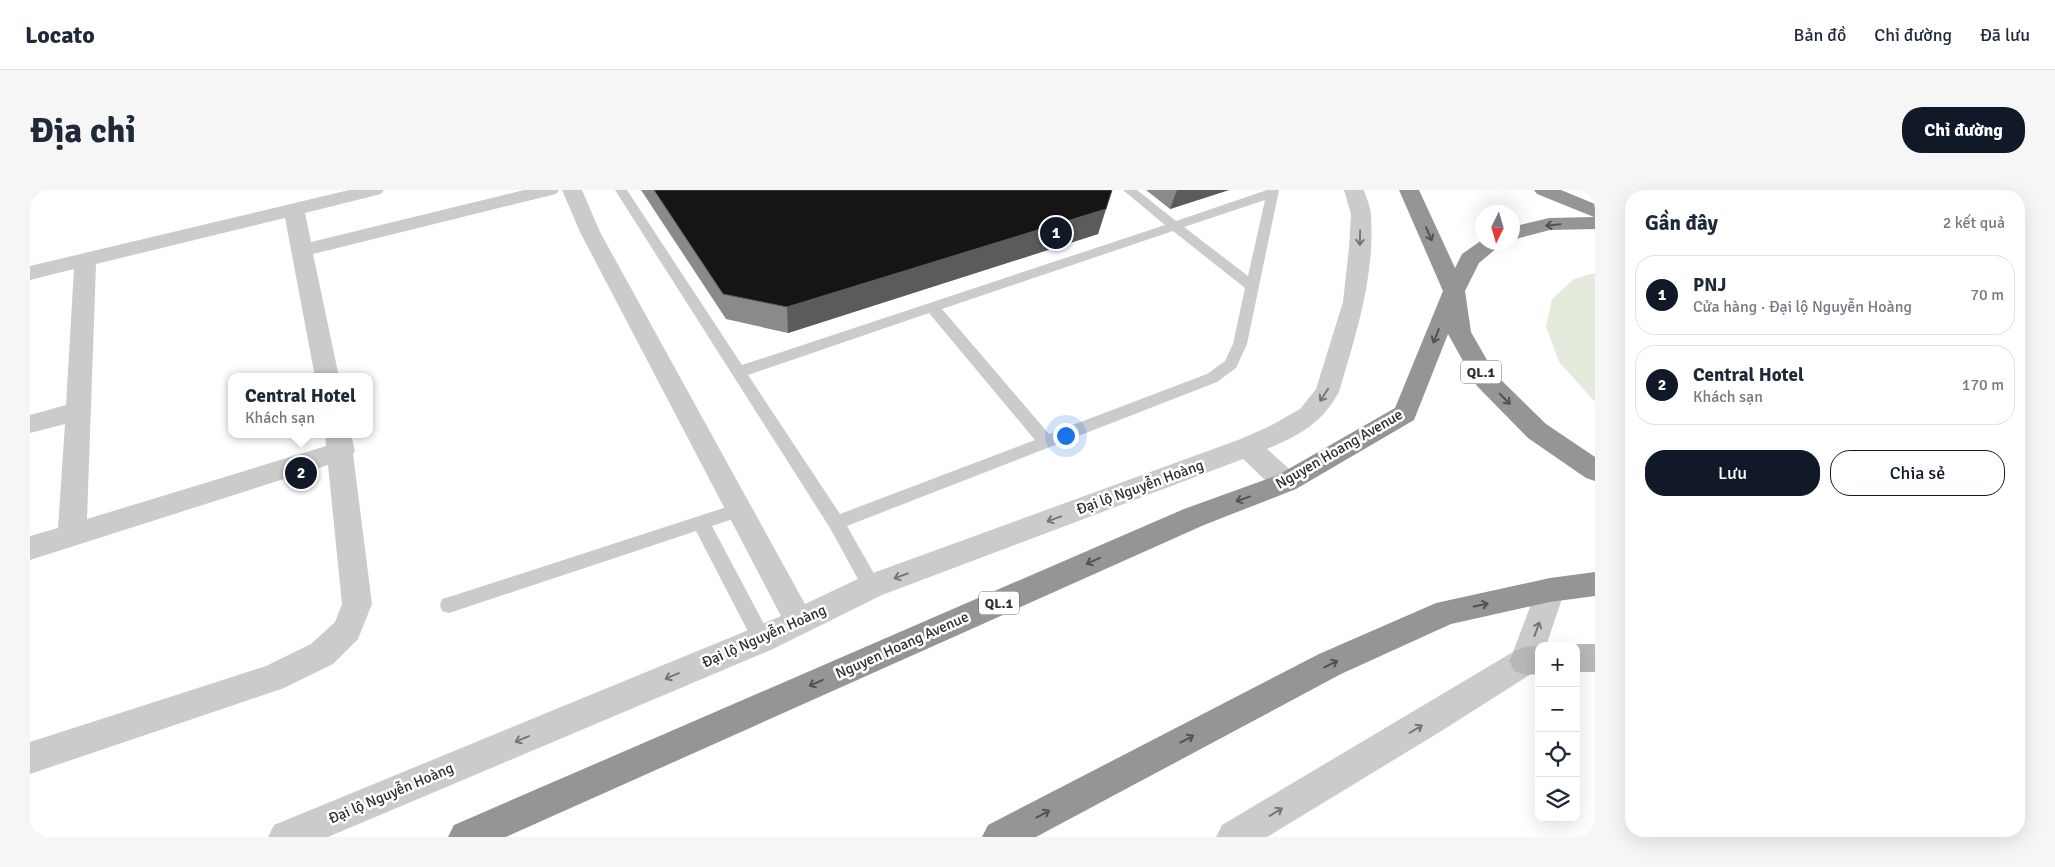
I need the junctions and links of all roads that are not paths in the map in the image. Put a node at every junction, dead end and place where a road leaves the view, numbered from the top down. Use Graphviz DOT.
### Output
graph roads {
  1 [pos="374,190"];
  2 [pos="549,190"];
  3 [pos="572,190"];
  4 [pos="621,190"];
  5 [pos="1129,190"];
  6 [pos="1354,190"];
  7 [pos="1409,190"];
  8 [pos="1544,190"];
  9 [pos="1272,192"];
  10 [pos="294,209"];
  11 [pos="1595,211"];
  12 [pos="1595,223"];
  13 [pos="1175,226"];
  14 [pos="1520,232"];
  15 [pos="302,250"];
  16 [pos="1483,250"];
  17 [pos="86,259"];
  18 [pos="30,273"];
  19 [pos="1252,287"];
  20 [pos="1454,291"];
  21 [pos="932,308"];
  22 [pos="739,372"];
  23 [pos="326,373"];
  24 [pos="77,412"];
  25 [pos="30,424"];
  26 [pos="1046,442"];
  27 [pos="340,443"];
  28 [pos="1247,447"];
  29 [pos="1595,471"];
  30 [pos="1287,482"];
  31 [pos="739,510"];
  32 [pos="701,523"];
  33 [pos="836,523"];
  34 [pos="72,535"];
  35 [pos="30,548"];
  36 [pos="1595,584"];
  37 [pos="872,586"];
  38 [pos="1550,590"];
  39 [pos="449,605"];
  40 [pos="799,621"];
  41 [pos="762,638"];
  42 [pos="1580,658"];
  43 [pos="1595,658"];
  44 [pos="1532,660"];
  45 [pos="30,758"];
  46 [pos="1242,835"];
  47 [pos="286,837"];
  48 [pos="466,837"];
  49 [pos="1000,837"];
  1 -- 10 [label="street"];
  2 -- 15 [label="street"];
  3 -- 31 [label="street"];
  4 -- 22 [label="lane"];
  5 -- 13 [label="lane"];
  6 -- 28 [label="street, Đại lộ Nguyễn Hoàng, one-way"];
  7 -- 20 [label="highway, QL.1, one-way"];
  8 -- 11 [label="highway"];
  9 -- 13 [label="lane"];
  9 -- 19 [label="lane"];
  10 -- 15 [label="street"];
  10 -- 17 [label="street"];
  12 -- 14 [label="highway, one-way"];
  13 -- 19 [label="lane"];
  13 -- 21 [label="lane"];
  15 -- 23 [label="street"];
  16 -- 20 [label="highway, QL.1"];
  17 -- 18 [label="street"];
  17 -- 24 [label="street"];
  19 -- 26 [label="lane"];
  20 -- 29 [label="highway, QL.1, one-way"];
  20 -- 30 [label="highway, Nguyen Hoang Avenue / QL.1, one-way"];
  21 -- 22 [label="lane"];
  21 -- 26 [label="lane"];
  22 -- 33 [label="lane"];
  24 -- 25 [label="street"];
  24 -- 34 [label="street"];
  26 -- 33 [label="lane"];
  27 -- 34 [label="street"];
  27 -- 45 [label="street"];
  28 -- 30 [label="street"];
  28 -- 37 [label="street, Đại lộ Nguyễn Hoàng, one-way"];
  30 -- 48 [label="highway, Nguyen Hoang Avenue / QL.1, one-way"];
  31 -- 32 [label="lane"];
  31 -- 40 [label="street"];
  32 -- 39 [label="lane"];
  32 -- 41 [label="lane"];
  33 -- 37 [label="lane"];
  34 -- 35 [label="street"];
  36 -- 38 [label="highway"];
  37 -- 40 [label="street, Đại lộ Nguyễn Hoàng"];
  44 -- 38 [label="street, one-way"];
  49 -- 38 [label="highway, one-way"];
  40 -- 41 [label="street, Đại lộ Nguyễn Hoàng"];
  41 -- 47 [label="street, Đại lộ Nguyễn Hoàng, one-way"];
  42 -- 43 [label="main road"];
  46 -- 44 [label="street, one-way"];
}
